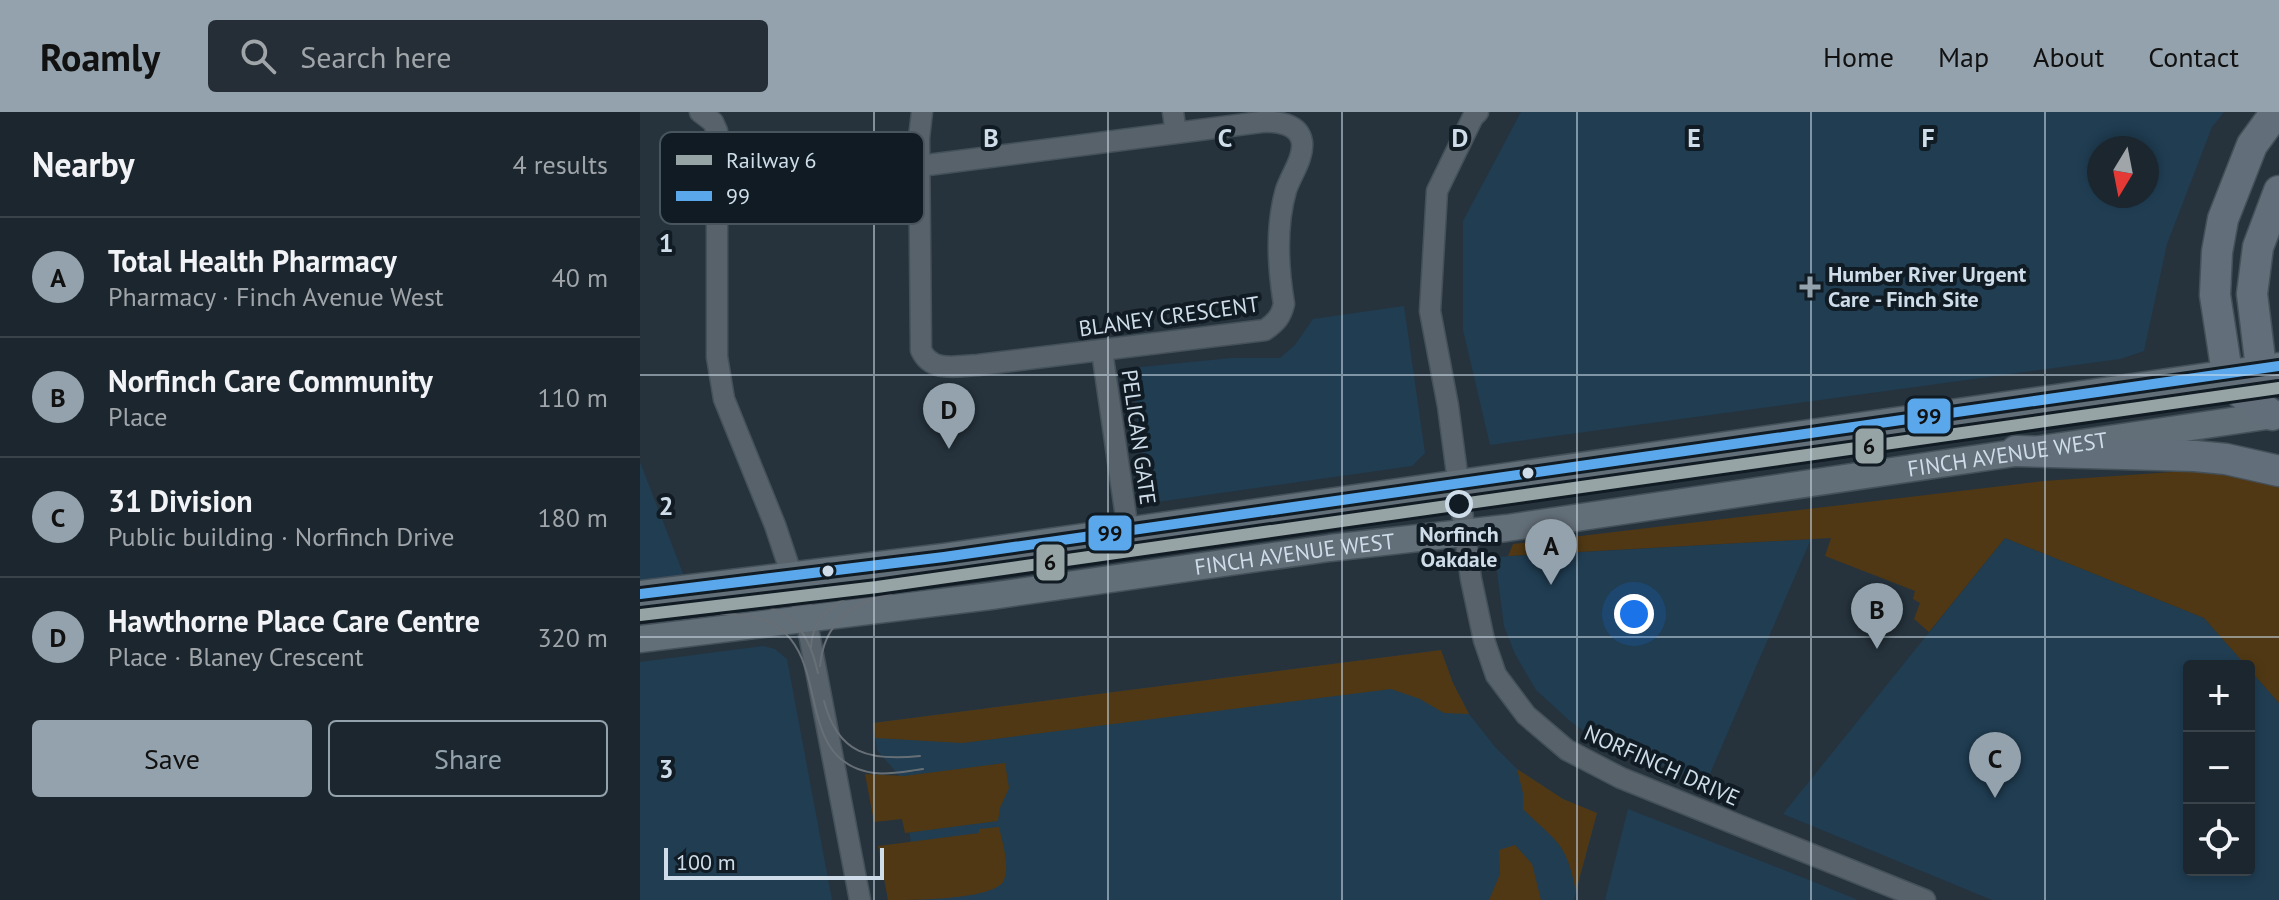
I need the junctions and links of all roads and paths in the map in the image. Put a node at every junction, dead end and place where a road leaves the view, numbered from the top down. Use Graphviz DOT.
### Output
graph roads {
  1 [pos="700,112"];
  2 [pos="922,112"];
  3 [pos="1173,112"];
  4 [pos="1478,112"];
  5 [pos="2276,112"];
  6 [pos="717,132"];
  7 [pos="921,132"];
  8 [pos="1176,133"];
  9 [pos="924,165"];
  10 [pos="2279,191"];
  11 [pos="717,224"];
  12 [pos="920,224"];
  13 [pos="1102,351"];
  14 [pos="2270,367"];
  15 [pos="2227,373"];
  16 [pos="2275,414"];
  17 [pos="2016,451"];
  18 [pos="2279,471"];
  19 [pos="1458,484"];
  20 [pos="1128,531"];
  21 [pos="1464,532"];
  22 [pos="794,575"];
  23 [pos="640,594"];
  24 [pos="806,618"];
  25 [pos="640,639"];
  26 [pos="860,900"];
  27 [pos="1925,900"];
  1 -- 6 [label="street"];
  2 -- 7 [label="street"];
  3 -- 8 [label="street"];
  4 -- 19 [label="street, NORFINCH DRIVE"];
  5 -- 15 [label="highway"];
  8 -- 9 [label="street, BLANEY CRESCENT"];
  8 -- 13 [label="street, BLANEY CRESCENT"];
  10 -- 14 [label="highway"];
  11 -- 22 [label="street"];
  12 -- 13 [label="street, BLANEY CRESCENT"];
  13 -- 20 [label="street, PELICAN GATE"];
  14 -- 15 [label="main road, FINCH AVENUE WEST"];
  15 -- 16 [label="highway"];
  15 -- 19 [label="main road, FINCH AVENUE WEST"];
  16 -- 17 [label="main road, FINCH AVENUE WEST"];
  17 -- 18 [label="highway"];
  17 -- 21 [label="main road, FINCH AVENUE WEST"];
  19 -- 20 [label="main road, FINCH AVENUE WEST"];
  19 -- 21 [label="street, NORFINCH DRIVE"];
  20 -- 22 [label="main road, FINCH AVENUE WEST"];
  21 -- 24 [label="main road, FINCH AVENUE WEST"];
  21 -- 27 [label="street, NORFINCH DRIVE"];
  22 -- 23 [label="main road, FINCH AVENUE WEST"];
  22 -- 24 [label="street"];
  24 -- 25 [label="main road, FINCH AVENUE WEST"];
  24 -- 26 [label="street"];
}
